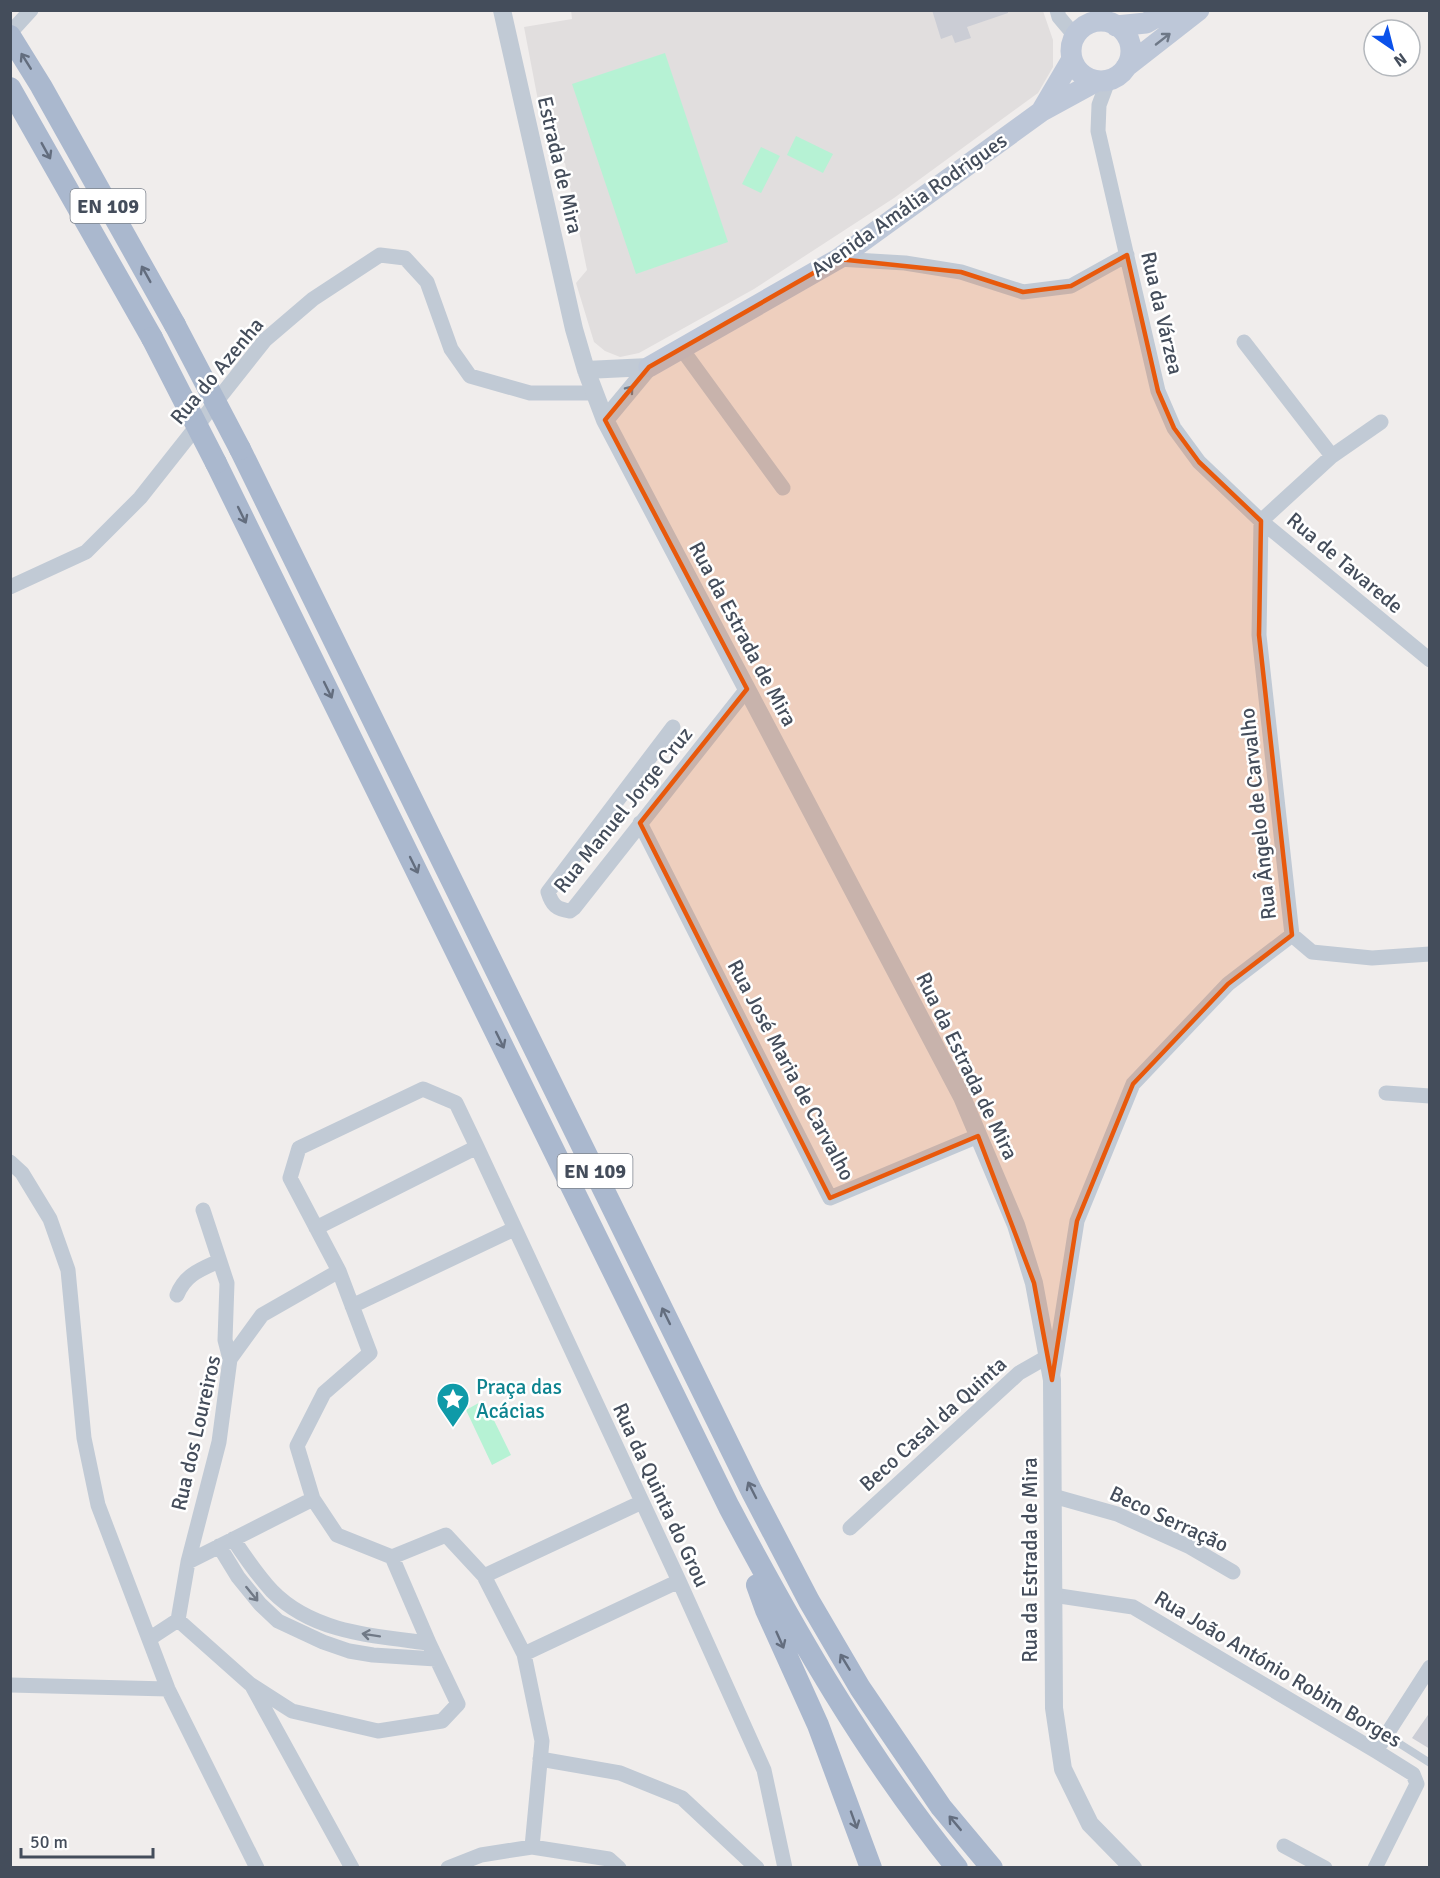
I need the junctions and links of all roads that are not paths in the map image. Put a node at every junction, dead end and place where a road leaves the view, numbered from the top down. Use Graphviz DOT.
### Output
graph roads {
  1 [pos="31,10"];
  2 [pos="1057,10"];
  3 [pos="1169,10"];
  4 [pos="1199,10"];
  5 [pos="498,13"];
  6 [pos="1116,26"];
  7 [pos="10,35"];
  8 [pos="1075,36"];
  9 [pos="1072,59"];
  10 [pos="1126,67"];
  11 [pos="1102,81"];
  12 [pos="14,94"];
  13 [pos="1042,111"];
  14 [pos="1127,255"];
  15 [pos="838,258"];
  16 [pos="574,329"];
  17 [pos="1244,342"];
  18 [pos="681,348"];
  19 [pos="649,367"];
  20 [pos="586,370"];
  21 [pos="594,393"];
  22 [pos="605,420"];
  23 [pos="1382,422"];
  24 [pos="1332,456"];
  25 [pos="783,488"];
  26 [pos="1261,521"];
  27 [pos="10,587"];
  28 [pos="1430,660"];
  29 [pos="747,689"];
  30 [pos="673,727"];
  31 [pos="639,823"];
  32 [pos="1292,935"];
  33 [pos="1430,954"];
  34 [pos="1386,1093"];
  35 [pos="1430,1096"];
  36 [pos="978,1136"];
  37 [pos="477,1147"];
  38 [pos="10,1162"];
  39 [pos="203,1210"];
  40 [pos="316,1228"];
  41 [pos="514,1229"];
  42 [pos="219,1261"];
  43 [pos="339,1271"];
  44 [pos="177,1295"];
  45 [pos="352,1306"];
  46 [pos="1047,1357"];
  47 [pos="230,1359"];
  48 [pos="1052,1380"];
  49 [pos="1053,1496"];
  50 [pos="313,1499"];
  51 [pos="642,1502"];
  52 [pos="729,1507"];
  53 [pos="850,1528"];
  54 [pos="233,1539"];
  55 [pos="219,1546"];
  56 [pos="392,1557"];
  57 [pos="188,1562"];
  58 [pos="1233,1572"];
  59 [pos="484,1576"];
  60 [pos="679,1581"];
  61 [pos="1053,1595"];
  62 [pos="178,1620"];
  63 [pos="148,1640"];
  64 [pos="429,1643"];
  65 [pos="524,1654"];
  66 [pos="436,1659"];
  67 [pos="1430,1667"];
  68 [pos="250,1684"];
  69 [pos="10,1685"];
  70 [pos="168,1689"];
  71 [pos="1386,1735"];
  72 [pos="1376,1751"];
  73 [pos="540,1759"];
  74 [pos="1430,1763"];
  75 [pos="1284,1846"];
  76 [pos="532,1847"];
  77 [pos="257,1868"];
  78 [pos="352,1868"];
  79 [pos="448,1868"];
  80 [pos="619,1868"];
  81 [pos="757,1868"];
  82 [pos="785,1868"];
  83 [pos="871,1868"];
  84 [pos="957,1868"];
  85 [pos="992,1868"];
  86 [pos="1133,1868"];
  87 [pos="1326,1868"];
  88 [pos="1375,1868"];
  1 -- 7 [label="street"];
  2 -- 8 [label="street"];
  3 -- 6 [label="main road"];
  10 -- 4 [label="main road, one-way"];
  5 -- 16 [label="street, Estrada de Mira"];
  6 -- 8 [label="main road"];
  6 -- 10 [label="main road"];
  85 -- 7 [label="main road, EN 109, one-way, bridge"];
  8 -- 9 [label="main road"];
  9 -- 11 [label="main road"];
  9 -- 13 [label="main road, Avenida Amália Rodrigues"];
  10 -- 11 [label="main road"];
  11 -- 13 [label="main road, Avenida Amália Rodrigues"];
  11 -- 14 [label="street, Rua da Várzea"];
  12 -- 52 [label="main road, EN 109, one-way, bridge"];
  13 -- 15 [label="main road, Avenida Amália Rodrigues"];
  14 -- 15 [label="street"];
  14 -- 26 [label="street, Rua da Várzea"];
  15 -- 18 [label="main road, Avenida Amália Rodrigues"];
  16 -- 20 [label="street, Rua da Estrada de Mira"];
  17 -- 24 [label="street"];
  18 -- 19 [label="main road, Avenida Amália Rodrigues"];
  18 -- 25 [label="street"];
  19 -- 20 [label="street, Avenida Amália Rodrigues"];
  22 -- 19 [label="street, Avenida Amália Rodrigues, one-way"];
  20 -- 21 [label="street, Rua da Estrada de Mira"];
  21 -- 22 [label="street, Rua da Estrada de Mira"];
  21 -- 27 [label="street, Rua do Azenha"];
  22 -- 29 [label="street, Rua da Estrada de Mira"];
  23 -- 24 [label="street"];
  24 -- 26 [label="street"];
  26 -- 28 [label="street, Rua de Tavarede"];
  26 -- 32 [label="street, Rua Ângelo de Carvalho"];
  29 -- 31 [label="street, Rua Manuel Jorge Cruz"];
  29 -- 36 [label="street, Rua da Estrada de Mira"];
  30 -- 31 [label="street, Rua Manuel Jorge Cruz"];
  31 -- 36 [label="street, Rua José Maria de Carvalho"];
  32 -- 33 [label="street"];
  32 -- 48 [label="street, Rua Ângelo de Carvalho"];
  34 -- 35 [label="street"];
  36 -- 46 [label="street, Rua da Estrada de Mira"];
  37 -- 40 [label="street"];
  37 -- 40 [label="street, Rua da Quinta do Grou"];
  37 -- 41 [label="street, Rua da Quinta do Grou"];
  38 -- 63 [label="street"];
  39 -- 42 [label="street"];
  40 -- 43 [label="street, Rua da Quinta do Grou"];
  41 -- 45 [label="street"];
  41 -- 51 [label="street, Rua da Quinta do Grou"];
  42 -- 44 [label="street"];
  42 -- 47 [label="street"];
  43 -- 45 [label="street, Rua da Quinta do Grou"];
  43 -- 47 [label="street, Rua dos Loureiros"];
  45 -- 50 [label="street, Rua da Quinta do Grou"];
  46 -- 48 [label="street, Rua da Estrada de Mira"];
  46 -- 53 [label="street, Beco Casal da Quinta"];
  47 -- 57 [label="street, Rua dos Loureiros"];
  48 -- 49 [label="street, Rua da Estrada de Mira"];
  49 -- 58 [label="street, Beco Serração"];
  49 -- 61 [label="street, Rua da Estrada de Mira"];
  50 -- 54 [label="street"];
  50 -- 56 [label="street"];
  51 -- 59 [label="street"];
  51 -- 60 [label="street, Rua da Quinta do Grou"];
  52 -- 83 [label="main road, one-way"];
  52 -- 84 [label="main road, EN 109"];
  54 -- 55 [label="street"];
  64 -- 54 [label="street, one-way"];
  55 -- 57 [label="street"];
  55 -- 66 [label="street, one-way"];
  56 -- 59 [label="street"];
  56 -- 64 [label="street"];
  57 -- 62 [label="street, Rua dos Loureiros"];
  59 -- 65 [label="street"];
  60 -- 65 [label="street"];
  60 -- 82 [label="street, Rua da Quinta do Grou"];
  61 -- 72 [label="street, Rua João António Robim Borges"];
  61 -- 86 [label="street, Rua da Estrada de Mira"];
  62 -- 63 [label="street"];
  62 -- 68 [label="street"];
  63 -- 70 [label="street"];
  64 -- 66 [label="street"];
  65 -- 73 [label="street"];
  66 -- 68 [label="street"];
  67 -- 71 [label="street"];
  68 -- 78 [label="street"];
  69 -- 70 [label="street"];
  70 -- 77 [label="street"];
  71 -- 72 [label="street"];
  71 -- 74 [label="lane"];
  72 -- 88 [label="street, Rua João António Robim Borges"];
  73 -- 76 [label="street"];
  73 -- 81 [label="street"];
  75 -- 87 [label="street"];
  76 -- 79 [label="street"];
  76 -- 80 [label="street"];
}
